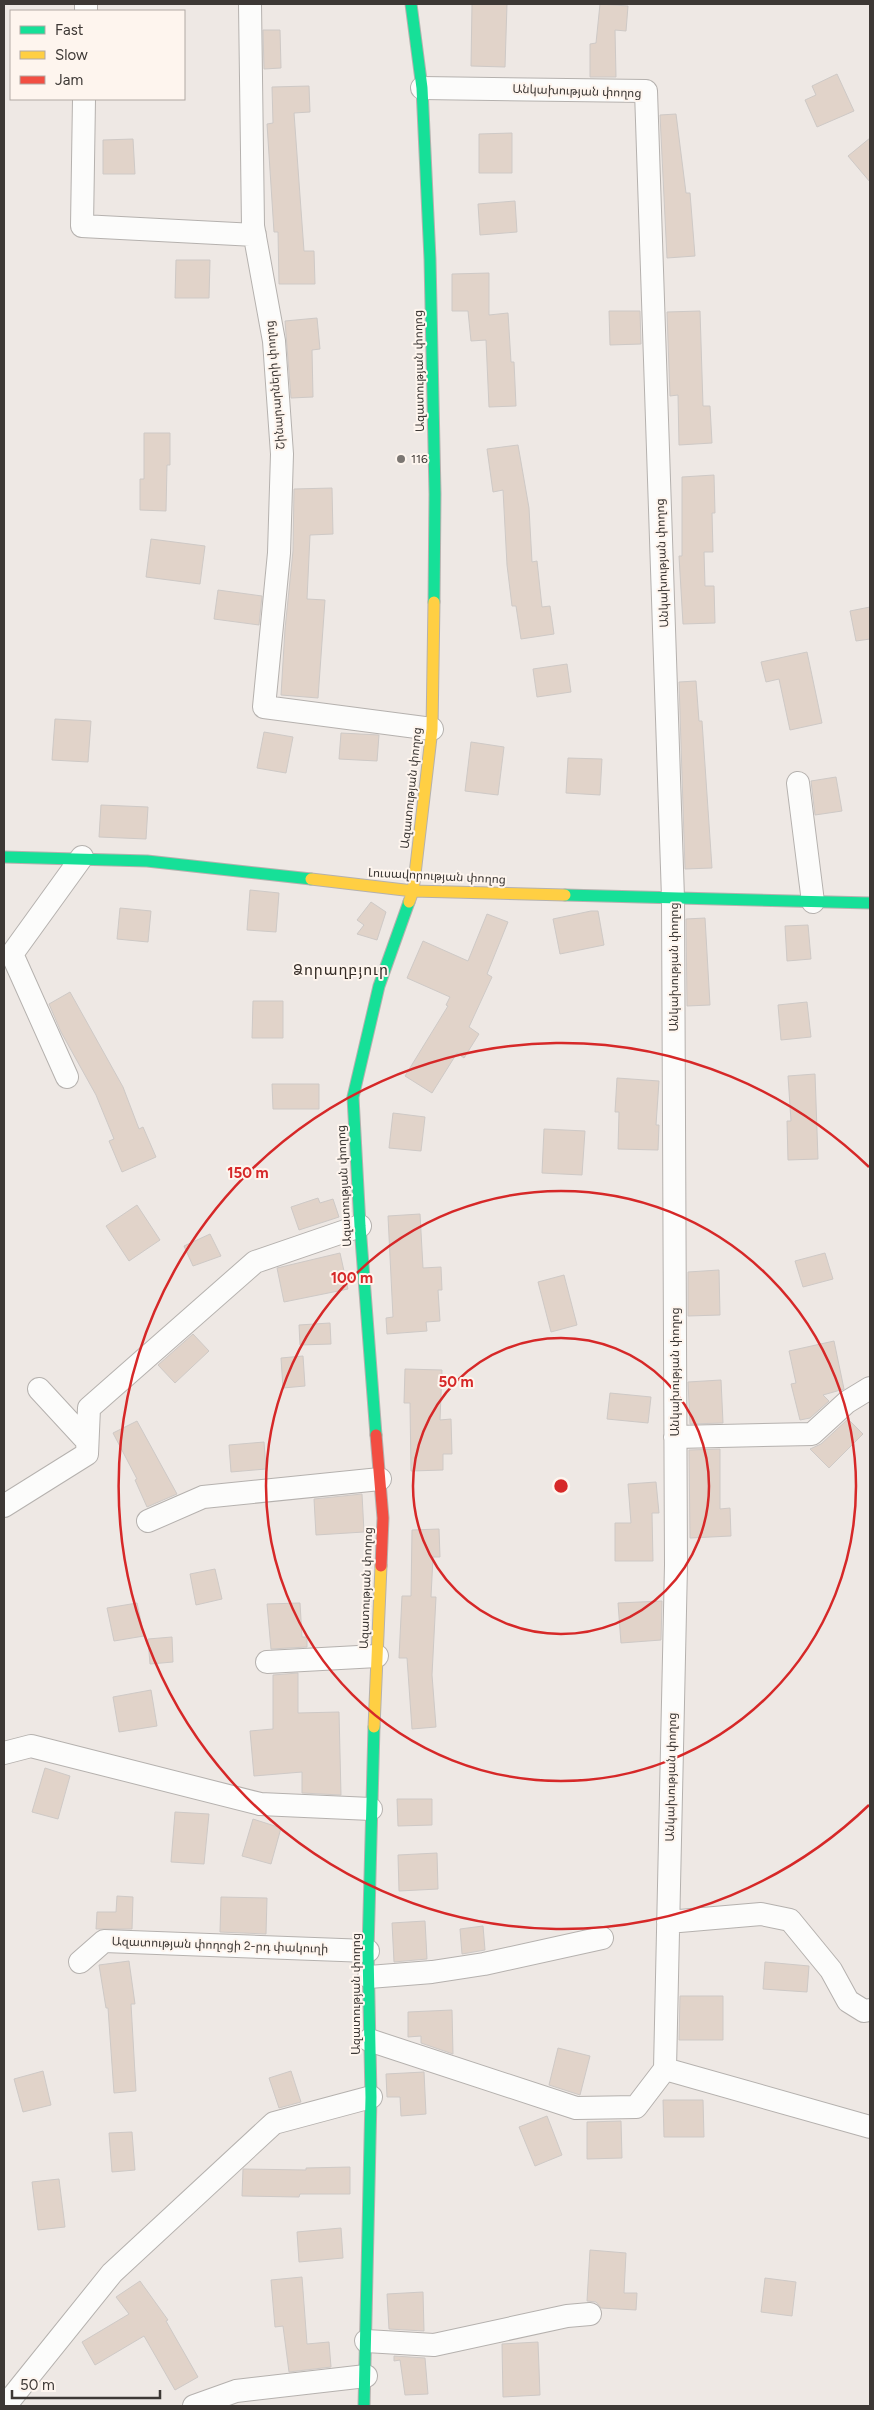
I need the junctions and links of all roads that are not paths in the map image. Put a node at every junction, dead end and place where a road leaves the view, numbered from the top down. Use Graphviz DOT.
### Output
graph roads {
  1 [pos="250,4"];
  2 [pos="411,4"];
  3 [pos="422,88"];
  4 [pos="84,100"];
  5 [pos="255,235"];
  6 [pos="432,729"];
  7 [pos="798,783"];
  8 [pos="4,857"];
  9 [pos="82,857"];
  10 [pos="413,891"];
  11 [pos="673,898"];
  12 [pos="813,902"];
  13 [pos="870,903"];
  14 [pos="67,1077"];
  15 [pos="360,1226"];
  16 [pos="870,1388"];
  17 [pos="39,1389"];
  18 [pos="675,1437"];
  19 [pos="87,1441"];
  20 [pos="380,1479"];
  21 [pos="4,1506"];
  22 [pos="148,1521"];
  23 [pos="377,1656"];
  24 [pos="267,1662"];
  25 [pos="4,1753"];
  26 [pos="371,1810"];
  27 [pos="668,1922"];
  28 [pos="602,1938"];
  29 [pos="368,1951"];
  30 [pos="80,1962"];
  31 [pos="369,1977"];
  32 [pos="870,2010"];
  33 [pos="370,2040"];
  34 [pos="664,2069"];
  35 [pos="371,2097"];
  36 [pos="870,2127"];
  37 [pos="590,2314"];
  38 [pos="366,2342"];
  39 [pos="366,2376"];
  40 [pos="5,2406"];
  41 [pos="194,2406"];
  42 [pos="364,2406"];
  1 -- 5 [label="street, Շինարարների փողոց"];
  2 -- 3 [label="street, Ազատության փողոց"];
  3 -- 6 [label="street, Ազատության փողոց"];
  3 -- 11 [label="street, Անկախության փողոց"];
  4 -- 5 [label="street"];
  5 -- 6 [label="street, Շինարարների փողոց"];
  6 -- 10 [label="street, Ազատության փողոց"];
  7 -- 12 [label="street"];
  8 -- 9 [label="street, Լուսավորության փողոց"];
  9 -- 10 [label="street, Լուսավորության փողոց"];
  9 -- 14 [label="street"];
  10 -- 11 [label="street, Լուսավորության փողոց"];
  10 -- 15 [label="street, Ազատության փողոց"];
  11 -- 12 [label="street, Լուսավորության փողոց"];
  11 -- 18 [label="street, Անկախության փողոց"];
  12 -- 13 [label="street, Լուսավորության փողոց"];
  15 -- 19 [label="street"];
  15 -- 20 [label="street, Ազատության փողոց"];
  16 -- 18 [label="street"];
  17 -- 19 [label="street"];
  18 -- 27 [label="street, Անկախության փողոց"];
  19 -- 21 [label="street"];
  20 -- 22 [label="street"];
  20 -- 23 [label="street, Ազատության փողոց"];
  23 -- 24 [label="street"];
  23 -- 26 [label="street, Ազատության փողոց"];
  25 -- 26 [label="street"];
  26 -- 29 [label="street, Ազատության փողոց"];
  27 -- 32 [label="street"];
  27 -- 34 [label="street, Անկախության փողոց"];
  28 -- 31 [label="street"];
  29 -- 30 [label="street, Ազատության փողոցի 2-րդ փակուղի"];
  29 -- 31 [label="street, Ազատության փողոց"];
  31 -- 33 [label="street, Ազատության փողոց"];
  33 -- 34 [label="street"];
  33 -- 35 [label="street, Ազատության փողոց"];
  34 -- 36 [label="street"];
  35 -- 38 [label="street, Ազատության փողոց"];
  35 -- 40 [label="street"];
  37 -- 38 [label="street"];
  38 -- 39 [label="street, Ազատության փողոց"];
  39 -- 41 [label="street"];
  39 -- 42 [label="street, Ազատության փողոց"];
}
